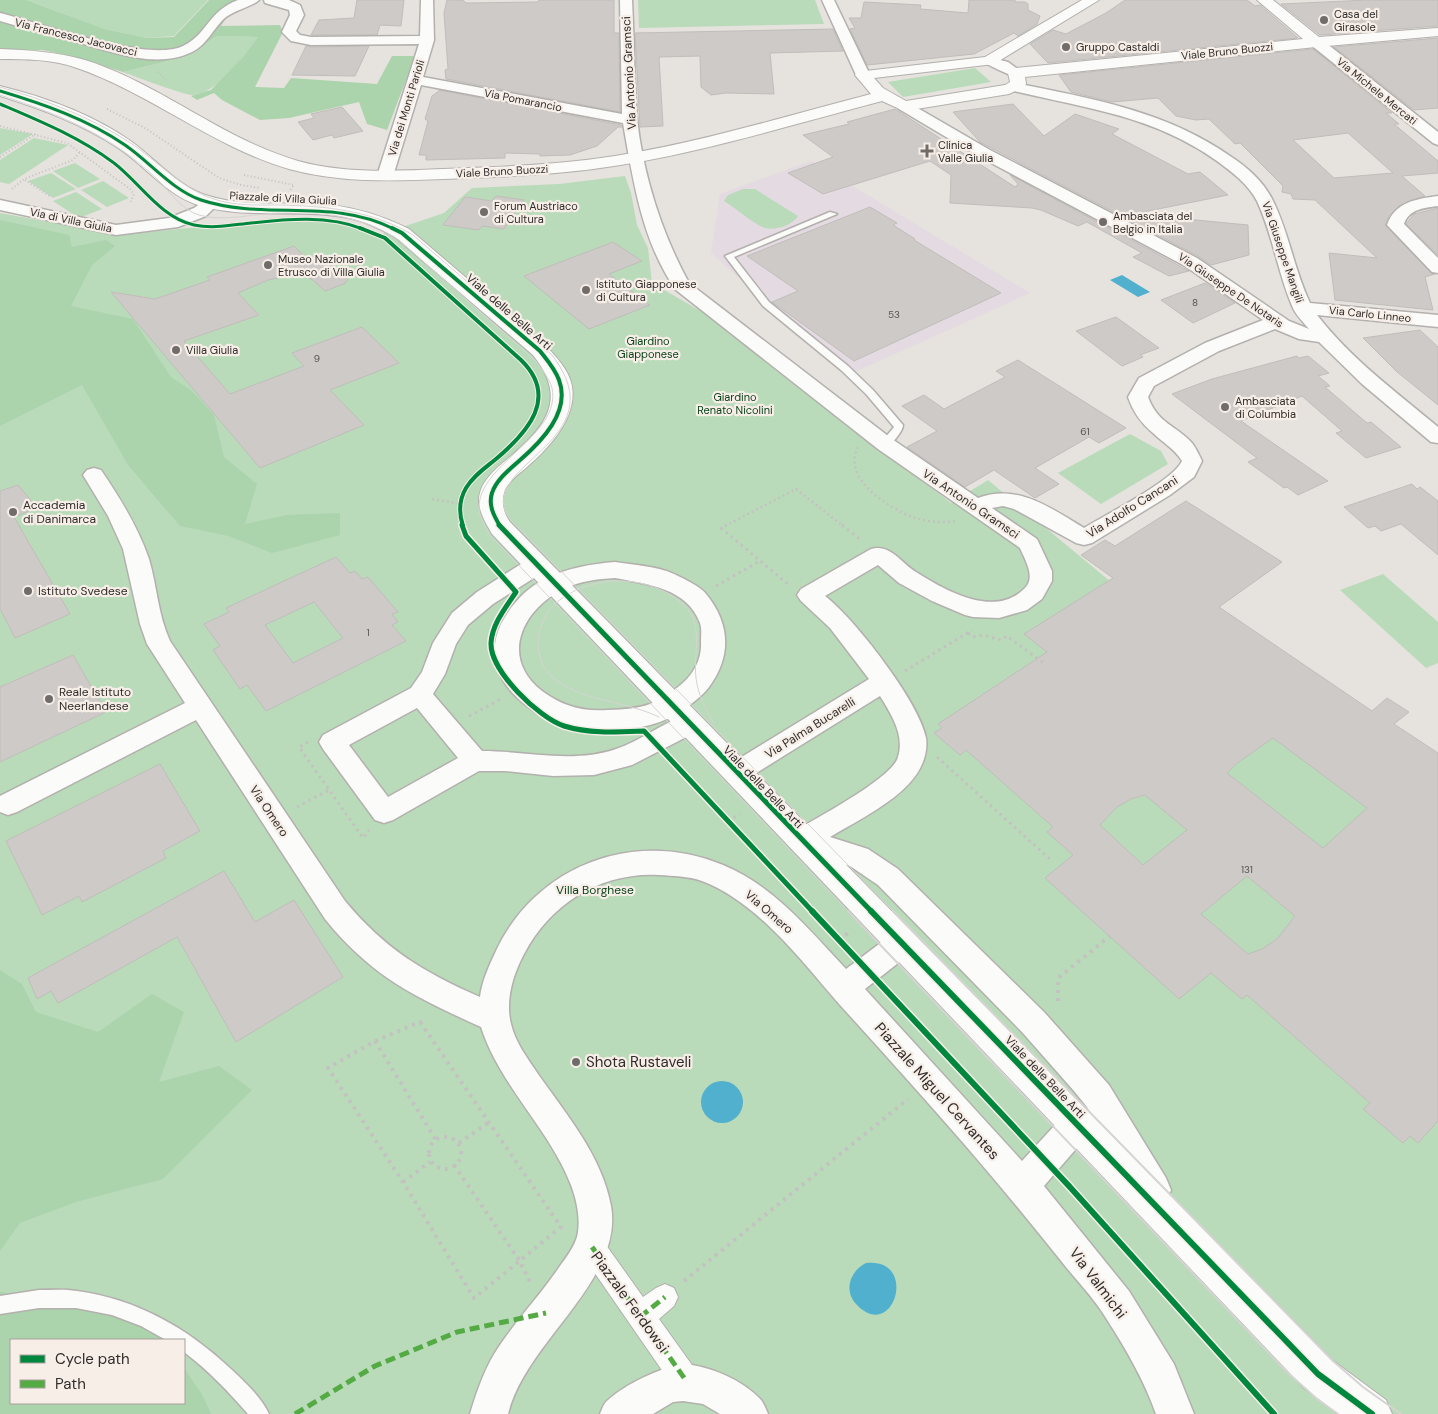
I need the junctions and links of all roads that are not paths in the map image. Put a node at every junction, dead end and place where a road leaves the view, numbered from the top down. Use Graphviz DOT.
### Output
graph roads {
  1 [pos="254,0"];
  2 [pos="270,0"];
  3 [pos="427,0"];
  4 [pos="626,0"];
  5 [pos="828,0"];
  6 [pos="1092,0"];
  7 [pos="1266,0"];
  8 [pos="0,17"];
  9 [pos="1438,32"];
  10 [pos="427,34"];
  11 [pos="1316,42"];
  12 [pos="0,54"];
  13 [pos="989,61"];
  14 [pos="0,63"];
  15 [pos="863,75"];
  16 [pos="416,80"];
  17 [pos="1015,80"];
  18 [pos="130,86"];
  19 [pos="0,91"];
  20 [pos="884,95"];
  21 [pos="904,106"];
  22 [pos="630,120"];
  23 [pos="88,124"];
  24 [pos="1438,140"];
  25 [pos="636,158"];
  26 [pos="183,170"];
  27 [pos="385,176"];
  28 [pos="199,180"];
  29 [pos="1438,201"];
  30 [pos="0,205"];
  31 [pos="205,208"];
  32 [pos="260,208"];
  33 [pos="833,214"];
  34 [pos="382,222"];
  35 [pos="1438,268"];
  36 [pos="1302,308"];
  37 [pos="1438,321"];
  38 [pos="1276,322"];
  39 [pos="1324,336"];
  40 [pos="1438,437"];
  41 [pos="879,439"];
  42 [pos="94,475"];
  43 [pos="979,508"];
  44 [pos="537,565"];
  45 [pos="555,584"];
  46 [pos="895,680"];
  47 [pos="420,695"];
  48 [pos="199,707"];
  49 [pos="680,715"];
  50 [pos="475,761"];
  51 [pos="736,774"];
  52 [pos="8,804"];
  53 [pos="802,841"];
  54 [pos="901,944"];
  55 [pos="844,988"];
  56 [pos="494,1018"];
  57 [pos="1077,1124"];
  58 [pos="1022,1186"];
  59 [pos="1176,1226"];
  60 [pos="592,1247"];
  61 [pos="665,1297"];
  62 [pos="0,1306"];
  63 [pos="640,1317"];
  64 [pos="182,1339"];
  65 [pos="185,1341"];
  66 [pos="1318,1374"];
  67 [pos="687,1382"];
  68 [pos="260,1414"];
  69 [pos="489,1414"];
  70 [pos="619,1414"];
  71 [pos="749,1414"];
  72 [pos="1175,1414"];
  73 [pos="1346,1414"];
  74 [pos="1372,1414"];
  1 -- 8 [label="street, Via Francesco Jacovacci"];
  2 -- 10 [label="street"];
  3 -- 10 [label="street, Via dei Monti Parioli"];
  4 -- 22 [label="street, Via Antonio Gramsci"];
  5 -- 15 [label="street"];
  6 -- 13 [label="street"];
  7 -- 11 [label="street"];
  9 -- 11 [label="street, Viale Bruno Buozzi"];
  10 -- 16 [label="street, Via dei Monti Parioli"];
  11 -- 17 [label="street, Viale Bruno Buozzi"];
  11 -- 24 [label="street, Via Michele Mercati"];
  12 -- 18 [label="street, Viale Bruno Buozzi"];
  13 -- 15 [label="street"];
  13 -- 17 [label="street, Via Giuseppe Mangili"];
  14 -- 18 [label="street, Viale Bruno Buozzi"];
  15 -- 20 [label="street"];
  16 -- 22 [label="street, Via Pomarancio"];
  16 -- 27 [label="street, Via dei Monti Parioli"];
  17 -- 21 [label="street, Viale Bruno Buozzi"];
  17 -- 36 [label="street, Via Giuseppe Mangili"];
  18 -- 27 [label="street, Viale Bruno Buozzi"];
  19 -- 23 [label="street"];
  20 -- 21 [label="street"];
  20 -- 25 [label="street, Viale Bruno Buozzi"];
  21 -- 38 [label="street, Via Giuseppe De Notaris"];
  22 -- 25 [label="street, Via Antonio Gramsci"];
  23 -- 26 [label="street"];
  23 -- 31 [label="street"];
  25 -- 27 [label="street, Viale Bruno Buozzi"];
  25 -- 41 [label="street, Via Antonio Gramsci"];
  28 -- 32 [label="street"];
  29 -- 35 [label="street"];
  30 -- 31 [label="street, Via di Villa Giulia"];
  31 -- 32 [label="street, Piazzale di Villa Giulia"];
  32 -- 34 [label="street, Piazzale di Villa Giulia"];
  33 -- 41 [label="lane"];
  34 -- 44 [label="street, Viale delle Belle Arti"];
  36 -- 37 [label="street, Via Carlo Linneo"];
  36 -- 39 [label="street, Via Giuseppe Mangili"];
  38 -- 39 [label="street, Via Giuseppe De Notaris"];
  38 -- 43 [label="street, Via Adolfo Cancani"];
  39 -- 40 [label="street, Via Giuseppe Mangili"];
  41 -- 43 [label="street, Via Antonio Gramsci"];
  42 -- 48 [label="street, Via Omero"];
  43 -- 46 [label="street, Via Antonio Gramsci"];
  44 -- 45 [label="street, Viale delle Belle Arti"];
  44 -- 47 [label="street"];
  45 -- 49 [label="street, Viale delle Belle Arti"];
  45 -- 49 [label="street"];
  45 -- 49 [label="street"];
  46 -- 51 [label="street, Via Palma Bucarelli"];
  46 -- 53 [label="street"];
  47 -- 50 [label="street"];
  47 -- 50 [label="street"];
  48 -- 52 [label="street"];
  48 -- 56 [label="street, Via Omero"];
  49 -- 50 [label="street"];
  49 -- 51 [label="street, Viale delle Belle Arti"];
  51 -- 53 [label="street, Viale delle Belle Arti"];
  53 -- 54 [label="street, Viale delle Belle Arti"];
  53 -- 59 [label="street, Viale delle Belle Arti"];
  54 -- 55 [label="street"];
  54 -- 57 [label="street, Viale delle Belle Arti"];
  55 -- 56 [label="street, Via Omero"];
  55 -- 58 [label="street, Piazzale Miguel Cervantes"];
  56 -- 60 [label="street, Via Omero"];
  57 -- 58 [label="street"];
  57 -- 59 [label="street, Viale delle Belle Arti"];
  58 -- 72 [label="street, Via Valmichi"];
  59 -- 66 [label="street, Viale delle Belle Arti"];
  60 -- 63 [label="street, Piazzale Ferdowsi"];
  60 -- 69 [label="street, Piazzale Ferdowsi"];
  61 -- 63 [label="street"];
  62 -- 64 [label="lane"];
  63 -- 67 [label="street, Piazzale Ferdowsi"];
  65 -- 68 [label="lane"];
  66 -- 73 [label="street"];
  66 -- 74 [label="street, Viale delle Belle Arti"];
  67 -- 70 [label="street"];
  67 -- 71 [label="street"];
}
